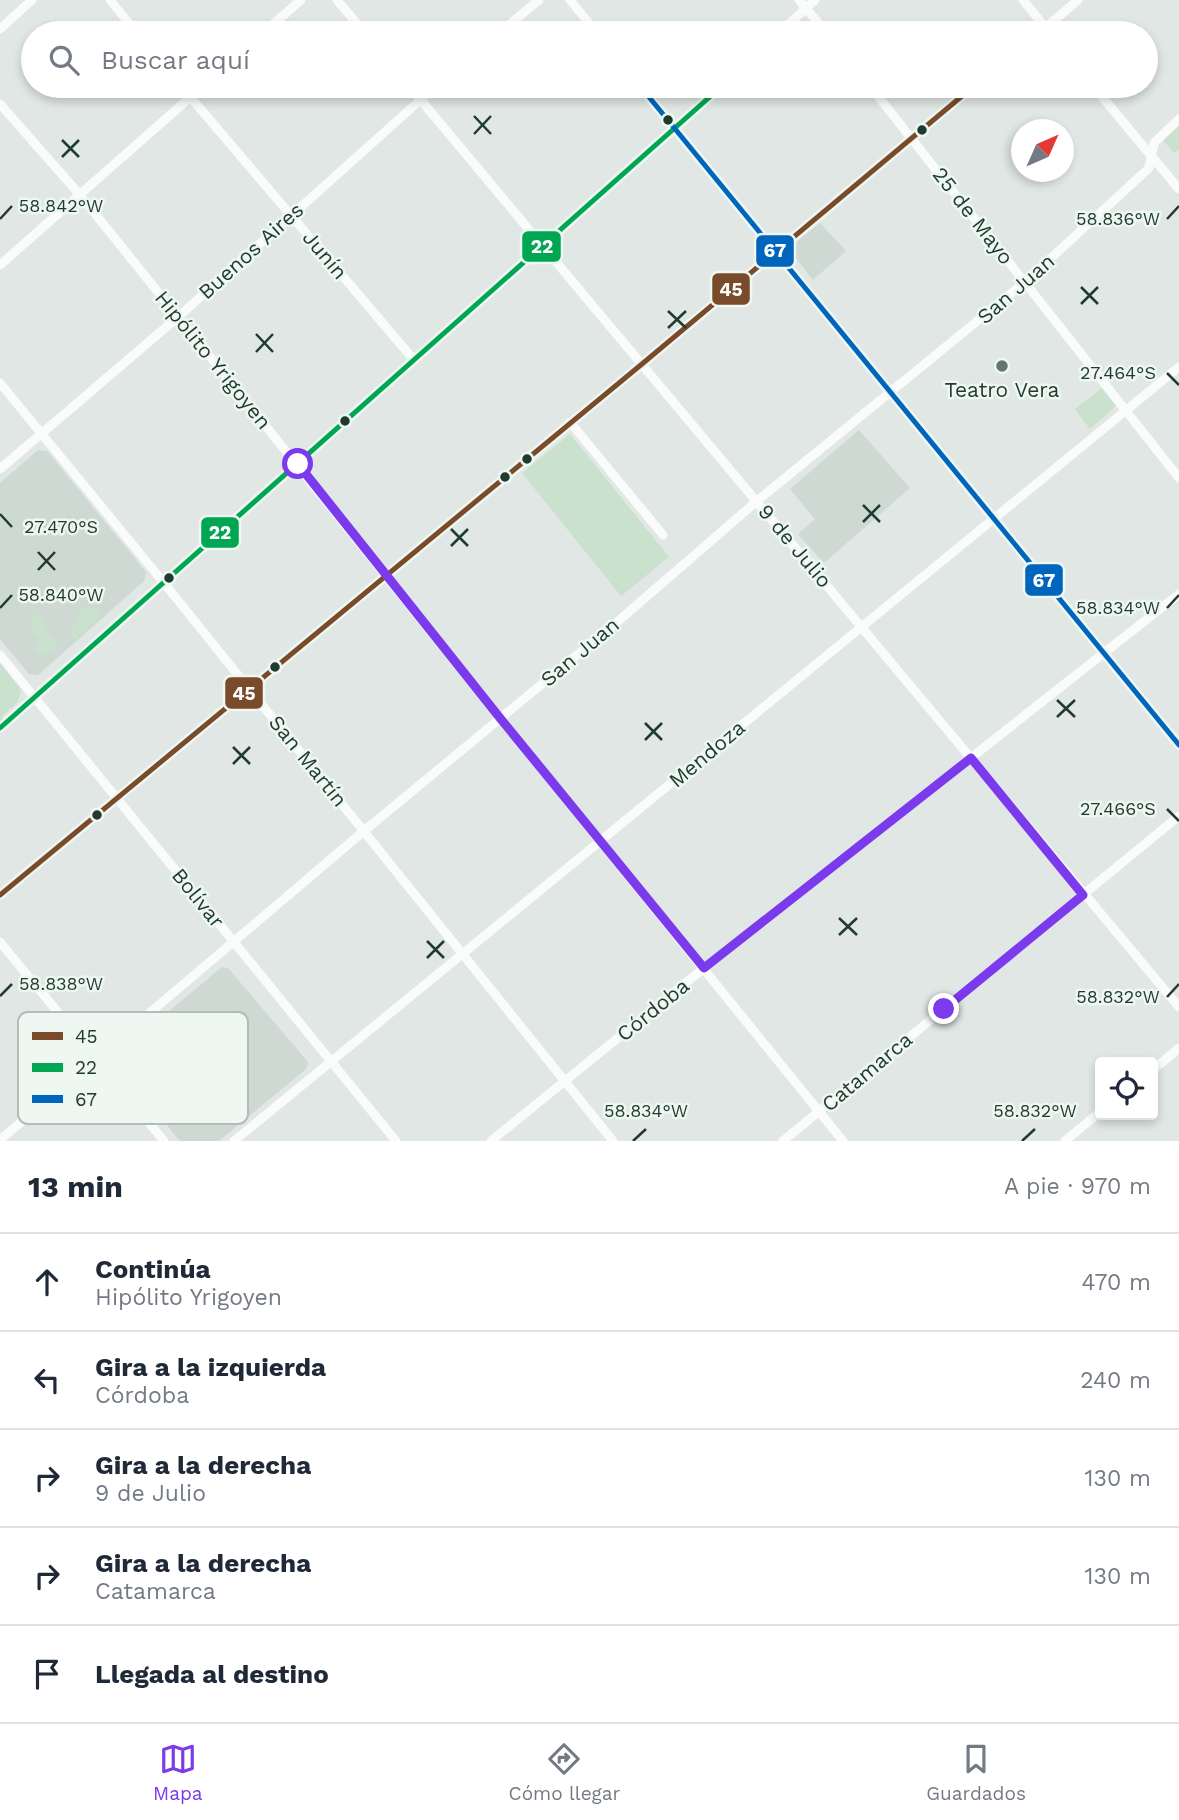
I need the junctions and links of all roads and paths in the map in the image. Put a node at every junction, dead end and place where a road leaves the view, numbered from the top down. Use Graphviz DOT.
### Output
graph roads {
  1 [pos="32,0"];
  2 [pos="110,0"];
  3 [pos="301,0"];
  4 [pos="337,0"];
  5 [pos="539,0"];
  6 [pos="570,0"];
  7 [pos="799,0"];
  8 [pos="815,0"];
  9 [pos="1023,0"];
  10 [pos="1079,0"];
  11 [pos="806,8"];
  12 [pos="127,21"];
  13 [pos="277,21"];
  14 [pos="355,21"];
  15 [pos="514,21"];
  16 [pos="587,21"];
  17 [pos="792,21"];
  18 [pos="817,21"];
  19 [pos="1038,21"];
  20 [pos="1056,21"];
  21 [pos="0,29"];
  22 [pos="189,98"];
  23 [pos="191,98"];
  24 [pos="650,98"];
  25 [pos="709,98"];
  26 [pos="880,98"];
  27 [pos="959,98"];
  28 [pos="1103,98"];
  29 [pos="420,99"];
  30 [pos="0,104"];
  31 [pos="1179,119"];
  32 [pos="675,129"];
  33 [pos="911,137"];
  34 [pos="1152,157"];
  35 [pos="1179,189"];
  36 [pos="80,195"];
  37 [pos="291,215"];
  38 [pos="542,246"];
  39 [pos="775,252"];
  40 [pos="0,265"];
  41 [pos="1025,282"];
  42 [pos="178,317"];
  43 [pos="414,360"];
  44 [pos="642,363"];
  45 [pos="1179,367"];
  46 [pos="0,383"];
  47 [pos="891,393"];
  48 [pos="1126,410"];
  49 [pos="570,422"];
  50 [pos="42,433"];
  51 [pos="298,464"];
  52 [pos="0,469"];
  53 [pos="1179,478"];
  54 [pos="757,501"];
  55 [pos="995,518"];
  56 [pos="663,535"];
  57 [pos="387,576"];
  58 [pos="164,583"];
  59 [pos="1179,594"];
  60 [pos="863,626"];
  61 [pos="1105,652"];
  62 [pos="0,655"];
  63 [pos="249,689"];
  64 [pos="35,698"];
  65 [pos="500,718"];
  66 [pos="0,728"];
  67 [pos="1179,745"];
  68 [pos="971,758"];
  69 [pos="117,798"];
  70 [pos="1179,817"];
  71 [pos="364,831"];
  72 [pos="602,841"];
  73 [pos="0,895"];
  74 [pos="1083,895"];
  75 [pos="0,942"];
  76 [pos="234,943"];
  77 [pos="463,953"];
  78 [pos="704,968"];
  79 [pos="1179,1007"];
  80 [pos="57,1012"];
  81 [pos="152,1012"];
  82 [pos="1179,1048"];
  83 [pos="331,1060"];
  84 [pos="1158,1066"];
  85 [pos="566,1081"];
  86 [pos="820,1111"];
  87 [pos="1095,1116"];
  88 [pos="19,1124"];
  89 [pos="150,1124"];
  90 [pos="0,1140"];
  91 [pos="164,1141"];
  92 [pos="234,1141"];
  93 [pos="396,1141"];
  94 [pos="491,1141"];
  95 [pos="613,1141"];
  96 [pos="783,1141"];
  97 [pos="844,1141"];
  98 [pos="1065,1141"];
  1 -- 21 [label="street"];
  2 -- 12 [label="street"];
  3 -- 13 [label="street"];
  4 -- 14 [label="street"];
  5 -- 15 [label="street"];
  6 -- 16 [label="street"];
  7 -- 11 [label="street"];
  8 -- 11 [label="street"];
  9 -- 19 [label="street"];
  10 -- 20 [label="street"];
  11 -- 17 [label="street"];
  11 -- 18 [label="street"];
  22 -- 36 [label="street"];
  23 -- 37 [label="street, Junín"];
  24 -- 32 [label="street"];
  25 -- 32 [label="street"];
  26 -- 33 [label="street, 25 de Mayo"];
  27 -- 33 [label="street"];
  28 -- 34 [label="street"];
  29 -- 37 [label="street, Buenos Aires"];
  29 -- 38 [label="street, 9 de Julio"];
  30 -- 36 [label="street, Hipólito Yrigoyen"];
  31 -- 34 [label="street, San Juan"];
  32 -- 38 [label="street"];
  32 -- 39 [label="street"];
  33 -- 39 [label="street"];
  33 -- 41 [label="street, 25 de Mayo"];
  34 -- 35 [label="street"];
  34 -- 41 [label="street, San Juan"];
  36 -- 40 [label="street"];
  36 -- 42 [label="street, Hipólito Yrigoyen"];
  37 -- 42 [label="street, Buenos Aires"];
  37 -- 43 [label="street, Junín"];
  38 -- 43 [label="street"];
  38 -- 44 [label="street, 9 de Julio"];
  39 -- 44 [label="street"];
  39 -- 47 [label="street"];
  41 -- 47 [label="street, San Juan"];
  41 -- 48 [label="street, 25 de Mayo"];
  42 -- 50 [label="street, Buenos Aires"];
  42 -- 51 [label="street, Hipólito Yrigoyen"];
  43 -- 51 [label="street"];
  44 -- 49 [label="street"];
  44 -- 54 [label="street, 9 de Julio"];
  45 -- 48 [label="street, Mendoza"];
  46 -- 50 [label="street, San Martín"];
  47 -- 54 [label="street, San Juan"];
  47 -- 55 [label="street"];
  48 -- 53 [label="street, 25 de Mayo"];
  48 -- 55 [label="street, Mendoza"];
  49 -- 56 [label="street"];
  49 -- 57 [label="street"];
  50 -- 52 [label="street, Buenos Aires"];
  50 -- 58 [label="street, San Martín"];
  51 -- 57 [label="street, Hipólito Yrigoyen"];
  51 -- 58 [label="street"];
  54 -- 60 [label="street, 9 de Julio"];
  54 -- 65 [label="street, San Juan"];
  55 -- 60 [label="street, Mendoza"];
  55 -- 61 [label="street"];
  57 -- 63 [label="street"];
  57 -- 65 [label="street, Hipólito Yrigoyen"];
  58 -- 63 [label="street, San Martín"];
  58 -- 64 [label="street"];
  59 -- 61 [label="street, Córdoba"];
  60 -- 68 [label="street, 9 de Julio"];
  60 -- 72 [label="street, Mendoza"];
  61 -- 67 [label="street"];
  61 -- 68 [label="street, Córdoba"];
  62 -- 64 [label="street, Bolívar"];
  63 -- 69 [label="street"];
  63 -- 71 [label="street, San Martín"];
  64 -- 66 [label="street"];
  64 -- 69 [label="street, Bolívar"];
  65 -- 71 [label="street, San Juan"];
  65 -- 72 [label="street, Hipólito Yrigoyen"];
  68 -- 74 [label="street, 9 de Julio"];
  68 -- 78 [label="street, Córdoba"];
  69 -- 73 [label="street"];
  69 -- 76 [label="street, Bolívar"];
  70 -- 74 [label="street, Catamarca"];
  71 -- 76 [label="street, San Juan"];
  71 -- 77 [label="street, San Martín"];
  72 -- 77 [label="street, Mendoza"];
  72 -- 78 [label="street, Hipólito Yrigoyen"];
  74 -- 79 [label="street, 9 de Julio"];
  74 -- 86 [label="street, Catamarca"];
  75 -- 80 [label="street"];
  76 -- 81 [label="street, San Juan"];
  76 -- 83 [label="street, Bolívar"];
  77 -- 83 [label="street, Mendoza"];
  77 -- 85 [label="street, San Martín"];
  78 -- 85 [label="street, Córdoba"];
  78 -- 86 [label="street, Hipólito Yrigoyen"];
  82 -- 84 [label="street"];
  83 -- 92 [label="street, Mendoza"];
  83 -- 93 [label="street, Bolívar"];
  85 -- 94 [label="street, Córdoba"];
  85 -- 95 [label="street, San Martín"];
  86 -- 96 [label="street, Catamarca"];
  86 -- 97 [label="street, Hipólito Yrigoyen"];
  87 -- 98 [label="street"];
  88 -- 90 [label="street, San Juan"];
  89 -- 91 [label="street"];
}
